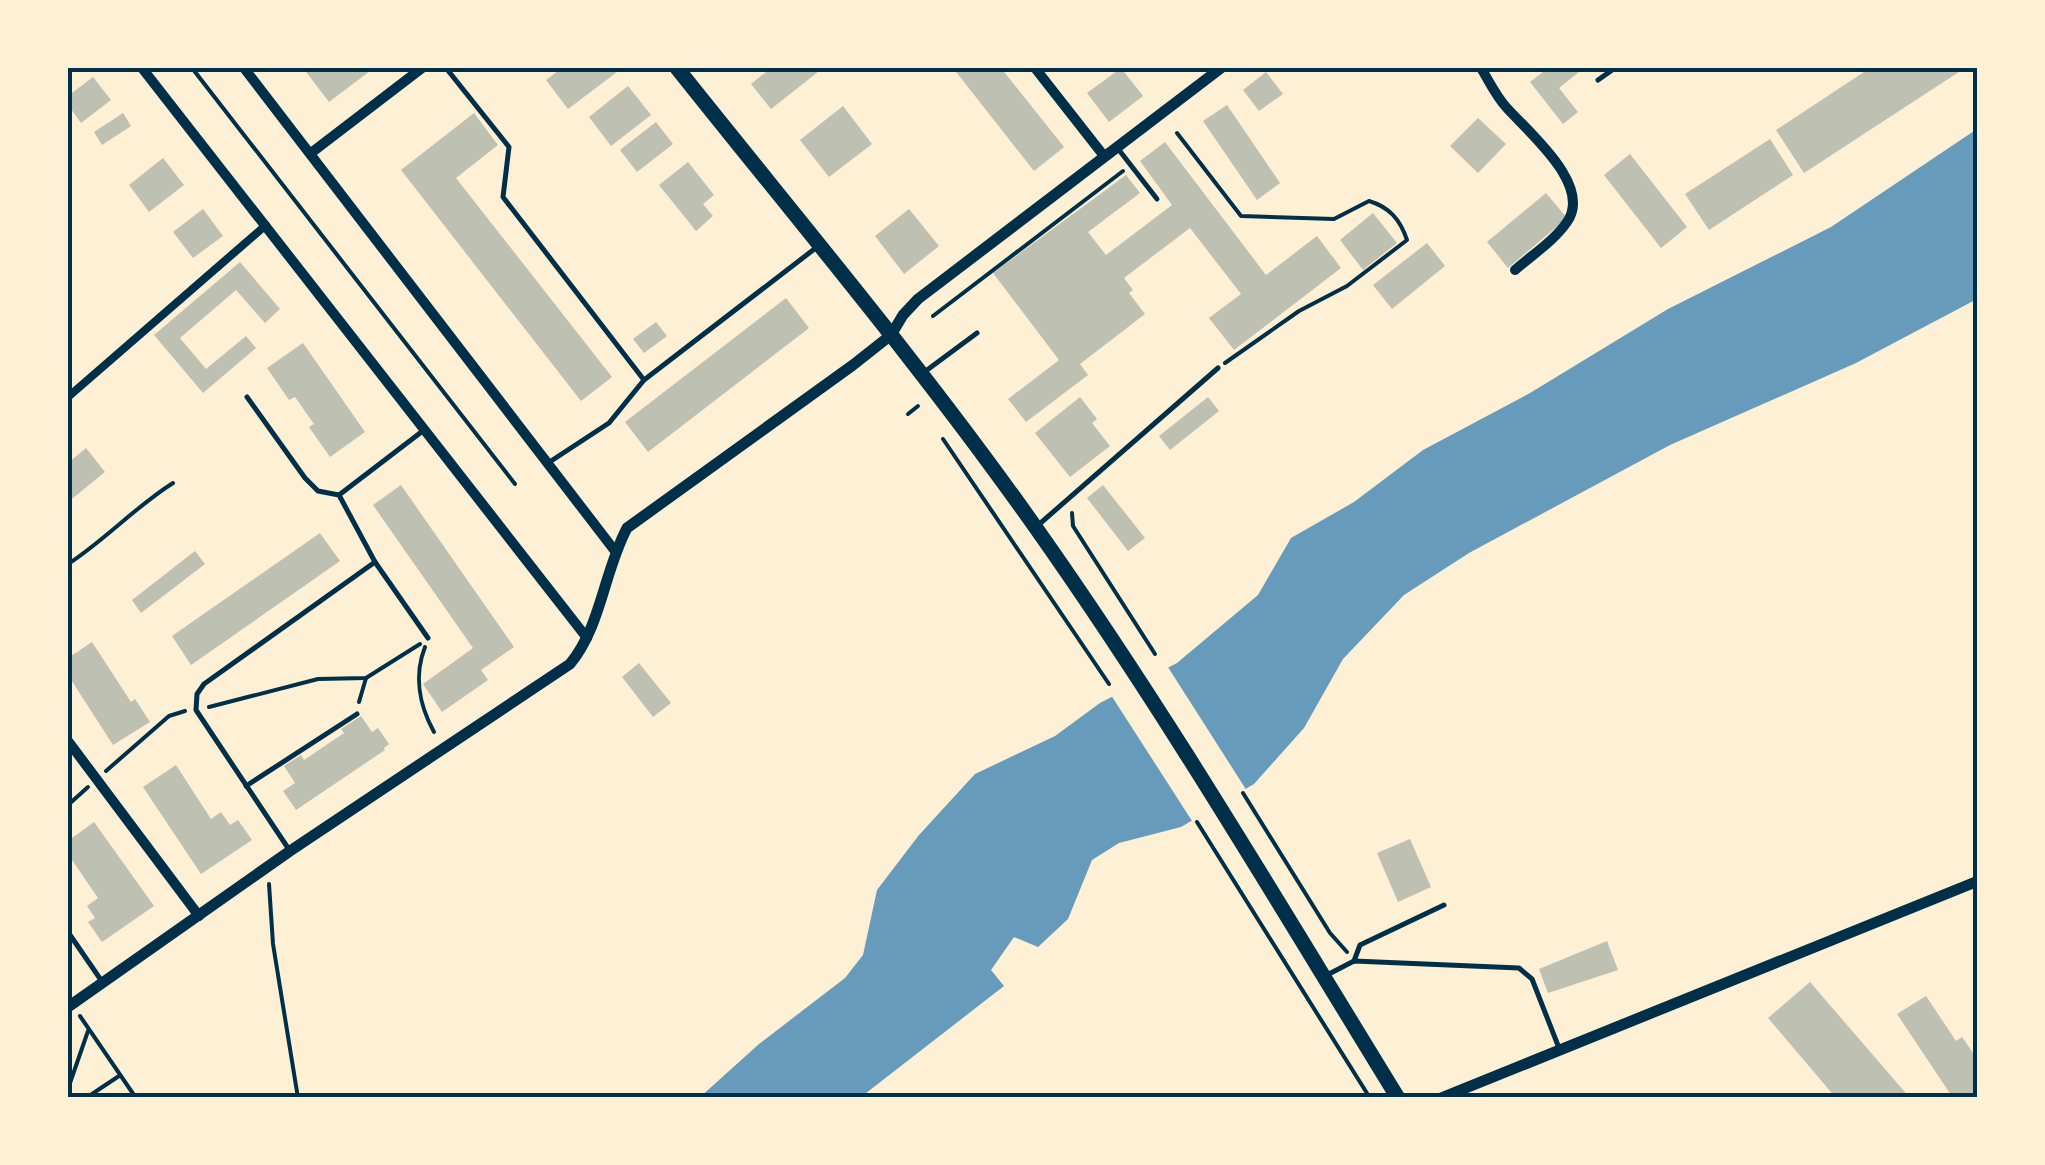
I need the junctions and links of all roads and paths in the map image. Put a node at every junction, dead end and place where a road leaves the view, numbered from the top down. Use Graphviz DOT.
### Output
graph roads {
  1 [pos="142,68"];
  2 [pos="192,68"];
  3 [pos="244,68"];
  4 [pos="422,68"];
  5 [pos="446,68"];
  6 [pos="678,68"];
  7 [pos="1035,68"];
  8 [pos="1222,68"];
  9 [pos="1481,68"];
  10 [pos="1615,68"];
  11 [pos="1598,80"];
  12 [pos="1177,133"];
  13 [pos="1116,146"];
  14 [pos="311,153"];
  15 [pos="1104,156"];
  16 [pos="1131,165"];
  17 [pos="1157,199"];
  18 [pos="266,225"];
  19 [pos="818,246"];
  20 [pos="1515,270"];
  21 [pos="934,316"];
  22 [pos="977,333"];
  23 [pos="891,335"];
  24 [pos="1218,368"];
  25 [pos="921,374"];
  26 [pos="644,380"];
  27 [pos="68,396"];
  28 [pos="247,397"];
  29 [pos="918,406"];
  30 [pos="908,414"];
  31 [pos="425,429"];
  32 [pos="943,439"];
  33 [pos="548,463"];
  34 [pos="174,483"];
  35 [pos="515,484"];
  36 [pos="339,495"];
  37 [pos="1071,498"];
  38 [pos="1036,527"];
  39 [pos="615,550"];
  40 [pos="374,562"];
  41 [pos="68,564"];
  42 [pos="428,638"];
  43 [pos="586,638"];
  44 [pos="1155,654"];
  45 [pos="366,678"];
  46 [pos="1110,684"];
  47 [pos="196,710"];
  48 [pos="357,714"];
  49 [pos="434,732"];
  50 [pos="68,741"];
  51 [pos="96,780"];
  52 [pos="246,786"];
  53 [pos="1243,793"];
  54 [pos="68,805"];
  55 [pos="1197,822"];
  56 [pos="290,851"];
  57 [pos="268,867"];
  58 [pos="1978,880"];
  59 [pos="1444,904"];
  60 [pos="198,916"];
  61 [pos="68,932"];
  62 [pos="1354,961"];
  63 [pos="1323,977"];
  64 [pos="102,983"];
  65 [pos="70,1006"];
  66 [pos="89,1029"];
  67 [pos="1560,1051"];
  68 [pos="121,1075"];
  69 [pos="70,1083"];
  70 [pos="86,1098"];
  71 [pos="136,1098"];
  72 [pos="298,1098"];
  73 [pos="1370,1098"];
  74 [pos="1398,1098"];
  75 [pos="1441,1098"];
  1 -- 18 [label="street"];
  2 -- 35 [label="path"];
  3 -- 14 [label="street"];
  4 -- 14 [label="street"];
  5 -- 26 [label="lane"];
  6 -- 19 [label="main road"];
  7 -- 15 [label="street"];
  8 -- 13 [label="street"];
  9 -- 20 [label="street"];
  10 -- 11 [label="lane"];
  12 -- 24 [label="path"];
  13 -- 15 [label="street"];
  13 -- 16 [label="lane"];
  14 -- 33 [label="street"];
  15 -- 23 [label="street"];
  16 -- 17 [label="lane"];
  16 -- 21 [label="path"];
  18 -- 27 [label="street"];
  18 -- 31 [label="street"];
  19 -- 23 [label="main road"];
  19 -- 26 [label="lane"];
  22 -- 25 [label="lane"];
  23 -- 25 [label="main road"];
  23 -- 39 [label="street"];
  24 -- 37 [label="lane"];
  25 -- 38 [label="main road"];
  26 -- 33 [label="lane"];
  28 -- 36 [label="lane"];
  29 -- 30 [label="path"];
  31 -- 36 [label="lane"];
  31 -- 43 [label="street"];
  32 -- 46 [label="path"];
  33 -- 39 [label="street"];
  34 -- 41 [label="path"];
  36 -- 40 [label="lane"];
  37 -- 38 [label="lane"];
  37 -- 44 [label="path"];
  38 -- 63 [label="main road"];
  39 -- 43 [label="street"];
  40 -- 42 [label="lane"];
  40 -- 47 [label="lane"];
  42 -- 45 [label="path"];
  42 -- 49 [label="path"];
  43 -- 56 [label="street"];
  45 -- 47 [label="path"];
  45 -- 48 [label="path"];
  47 -- 51 [label="path"];
  47 -- 52 [label="lane"];
  48 -- 52 [label="lane"];
  50 -- 51 [label="street"];
  51 -- 54 [label="path"];
  51 -- 60 [label="street"];
  52 -- 56 [label="lane"];
  53 -- 62 [label="path"];
  55 -- 73 [label="path"];
  56 -- 57 [label="street"];
  57 -- 60 [label="street"];
  57 -- 72 [label="path"];
  58 -- 67 [label="street"];
  59 -- 62 [label="lane"];
  60 -- 64 [label="street"];
  61 -- 64 [label="lane"];
  62 -- 63 [label="lane"];
  62 -- 67 [label="lane"];
  63 -- 74 [label="main road"];
  64 -- 65 [label="street"];
  65 -- 66 [label="path"];
  66 -- 68 [label="path"];
  66 -- 69 [label="path"];
  67 -- 75 [label="street"];
  68 -- 70 [label="path"];
  68 -- 71 [label="path"];
}
